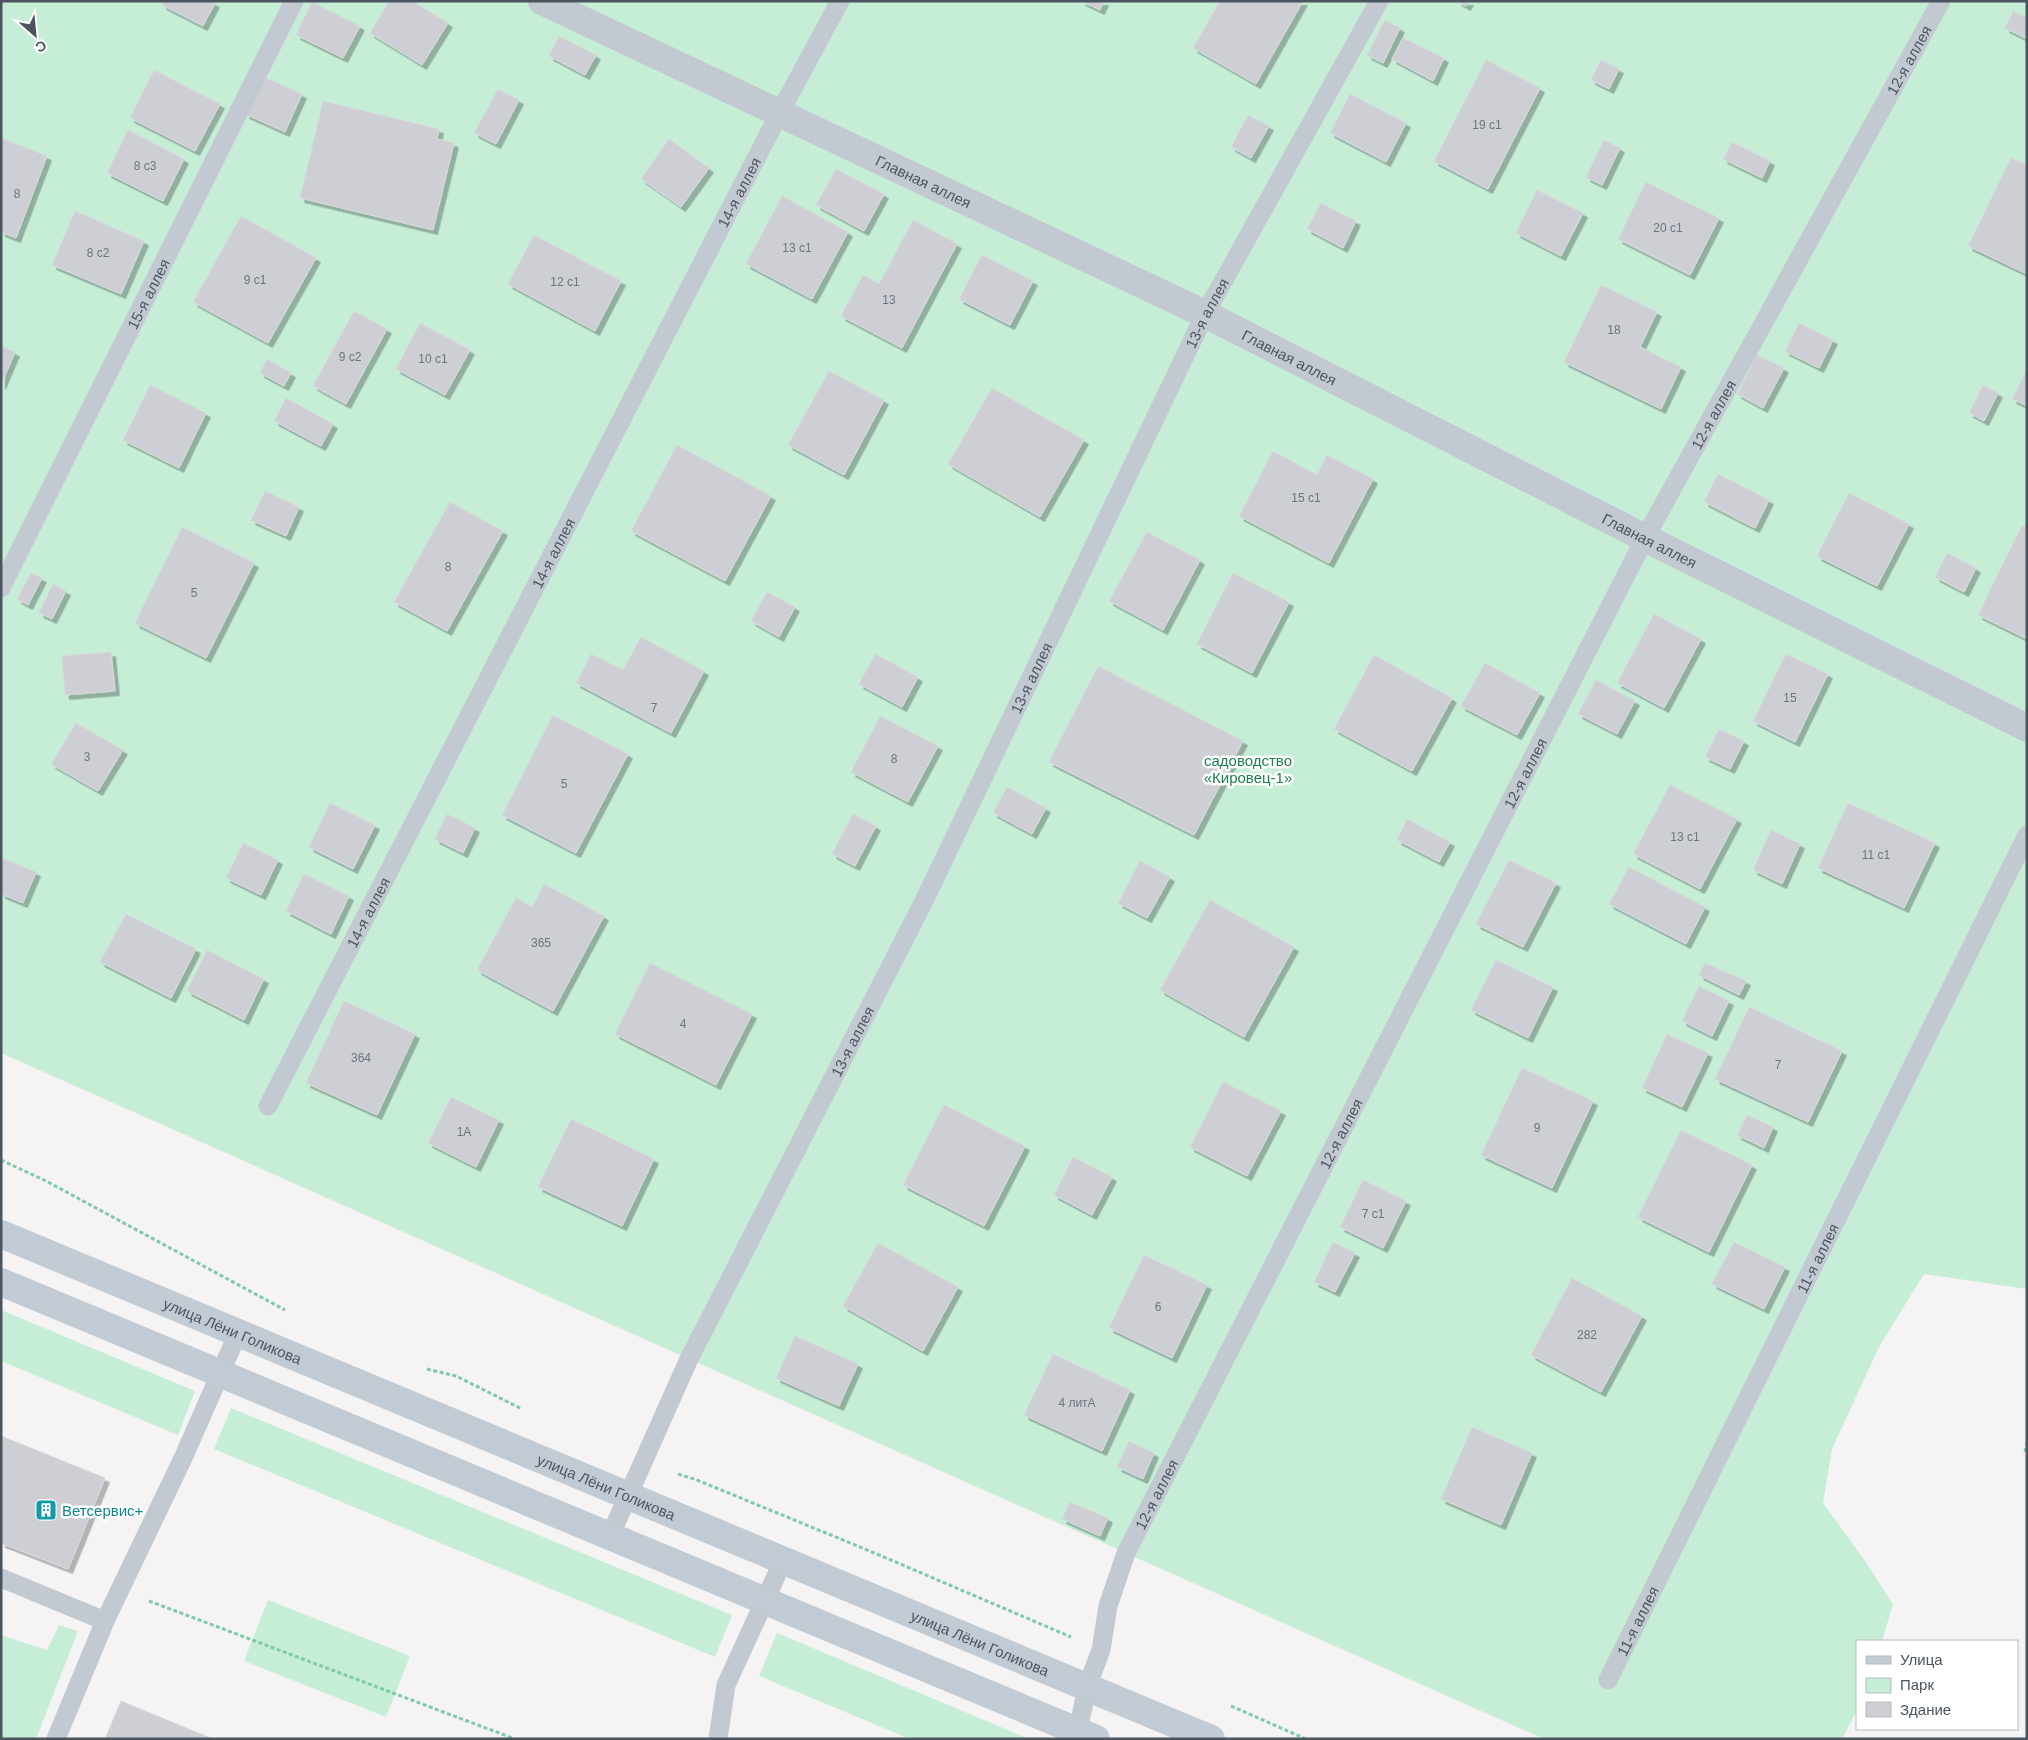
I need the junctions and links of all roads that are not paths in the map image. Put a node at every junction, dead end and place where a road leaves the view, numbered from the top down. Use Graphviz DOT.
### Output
graph roads {
  1 [pos="294,1"];
  2 [pos="542,1"];
  3 [pos="840,1"];
  4 [pos="1379,1"];
  5 [pos="1941,1"];
  6 [pos="779,114"];
  7 [pos="1205,314"];
  8 [pos="1645,538"];
  9 [pos="1,588"];
  10 [pos="2027,728"];
  11 [pos="2027,835"];
  12 [pos="268,1106"];
  13 [pos="1,1234"];
  14 [pos="1,1282"];
  15 [pos="238,1333"];
  16 [pos="221,1374"];
  17 [pos="627,1495"];
  18 [pos="610,1536"];
  19 [pos="783,1560"];
  20 [pos="1,1578"];
  21 [pos="766,1601"];
  22 [pos="105,1621"];
  23 [pos="1608,1680"];
  24 [pos="1087,1687"];
  25 [pos="1087,1735"];
  26 [pos="56,1739"];
  27 [pos="718,1739"];
  28 [pos="1211,1739"];
  1 -- 9 [label="lane, 15-я аллея"];
  2 -- 6 [label="street, Главная аллея"];
  3 -- 6 [label="lane, 14-я аллея"];
  4 -- 7 [label="lane, 13-я аллея"];
  5 -- 8 [label="lane, 12-я аллея"];
  6 -- 7 [label="street, Главная аллея"];
  6 -- 12 [label="lane, 14-я аллея"];
  7 -- 8 [label="street, Главная аллея"];
  7 -- 17 [label="lane, 13-я аллея"];
  8 -- 10 [label="street, Главная аллея"];
  8 -- 24 [label="lane, 12-я аллея"];
  11 -- 23 [label="lane, 11-я аллея"];
  13 -- 15 [label="street, улица Лёни Голикова"];
  14 -- 16 [label="street"];
  15 -- 16 [label="lane"];
  15 -- 17 [label="street, улица Лёни Голикова"];
  16 -- 18 [label="street"];
  16 -- 22 [label="lane"];
  17 -- 18 [label="lane, 13-я аллея"];
  17 -- 19 [label="street, улица Лёни Голикова"];
  18 -- 21 [label="street"];
  19 -- 21 [label="lane"];
  19 -- 24 [label="street, улица Лёни Голикова"];
  20 -- 22 [label="lane"];
  21 -- 25 [label="street"];
  21 -- 27 [label="lane"];
  22 -- 26 [label="lane"];
  24 -- 25 [label="lane, 12-я аллея"];
  24 -- 28 [label="street, улица Лёни Голикова"];
}
